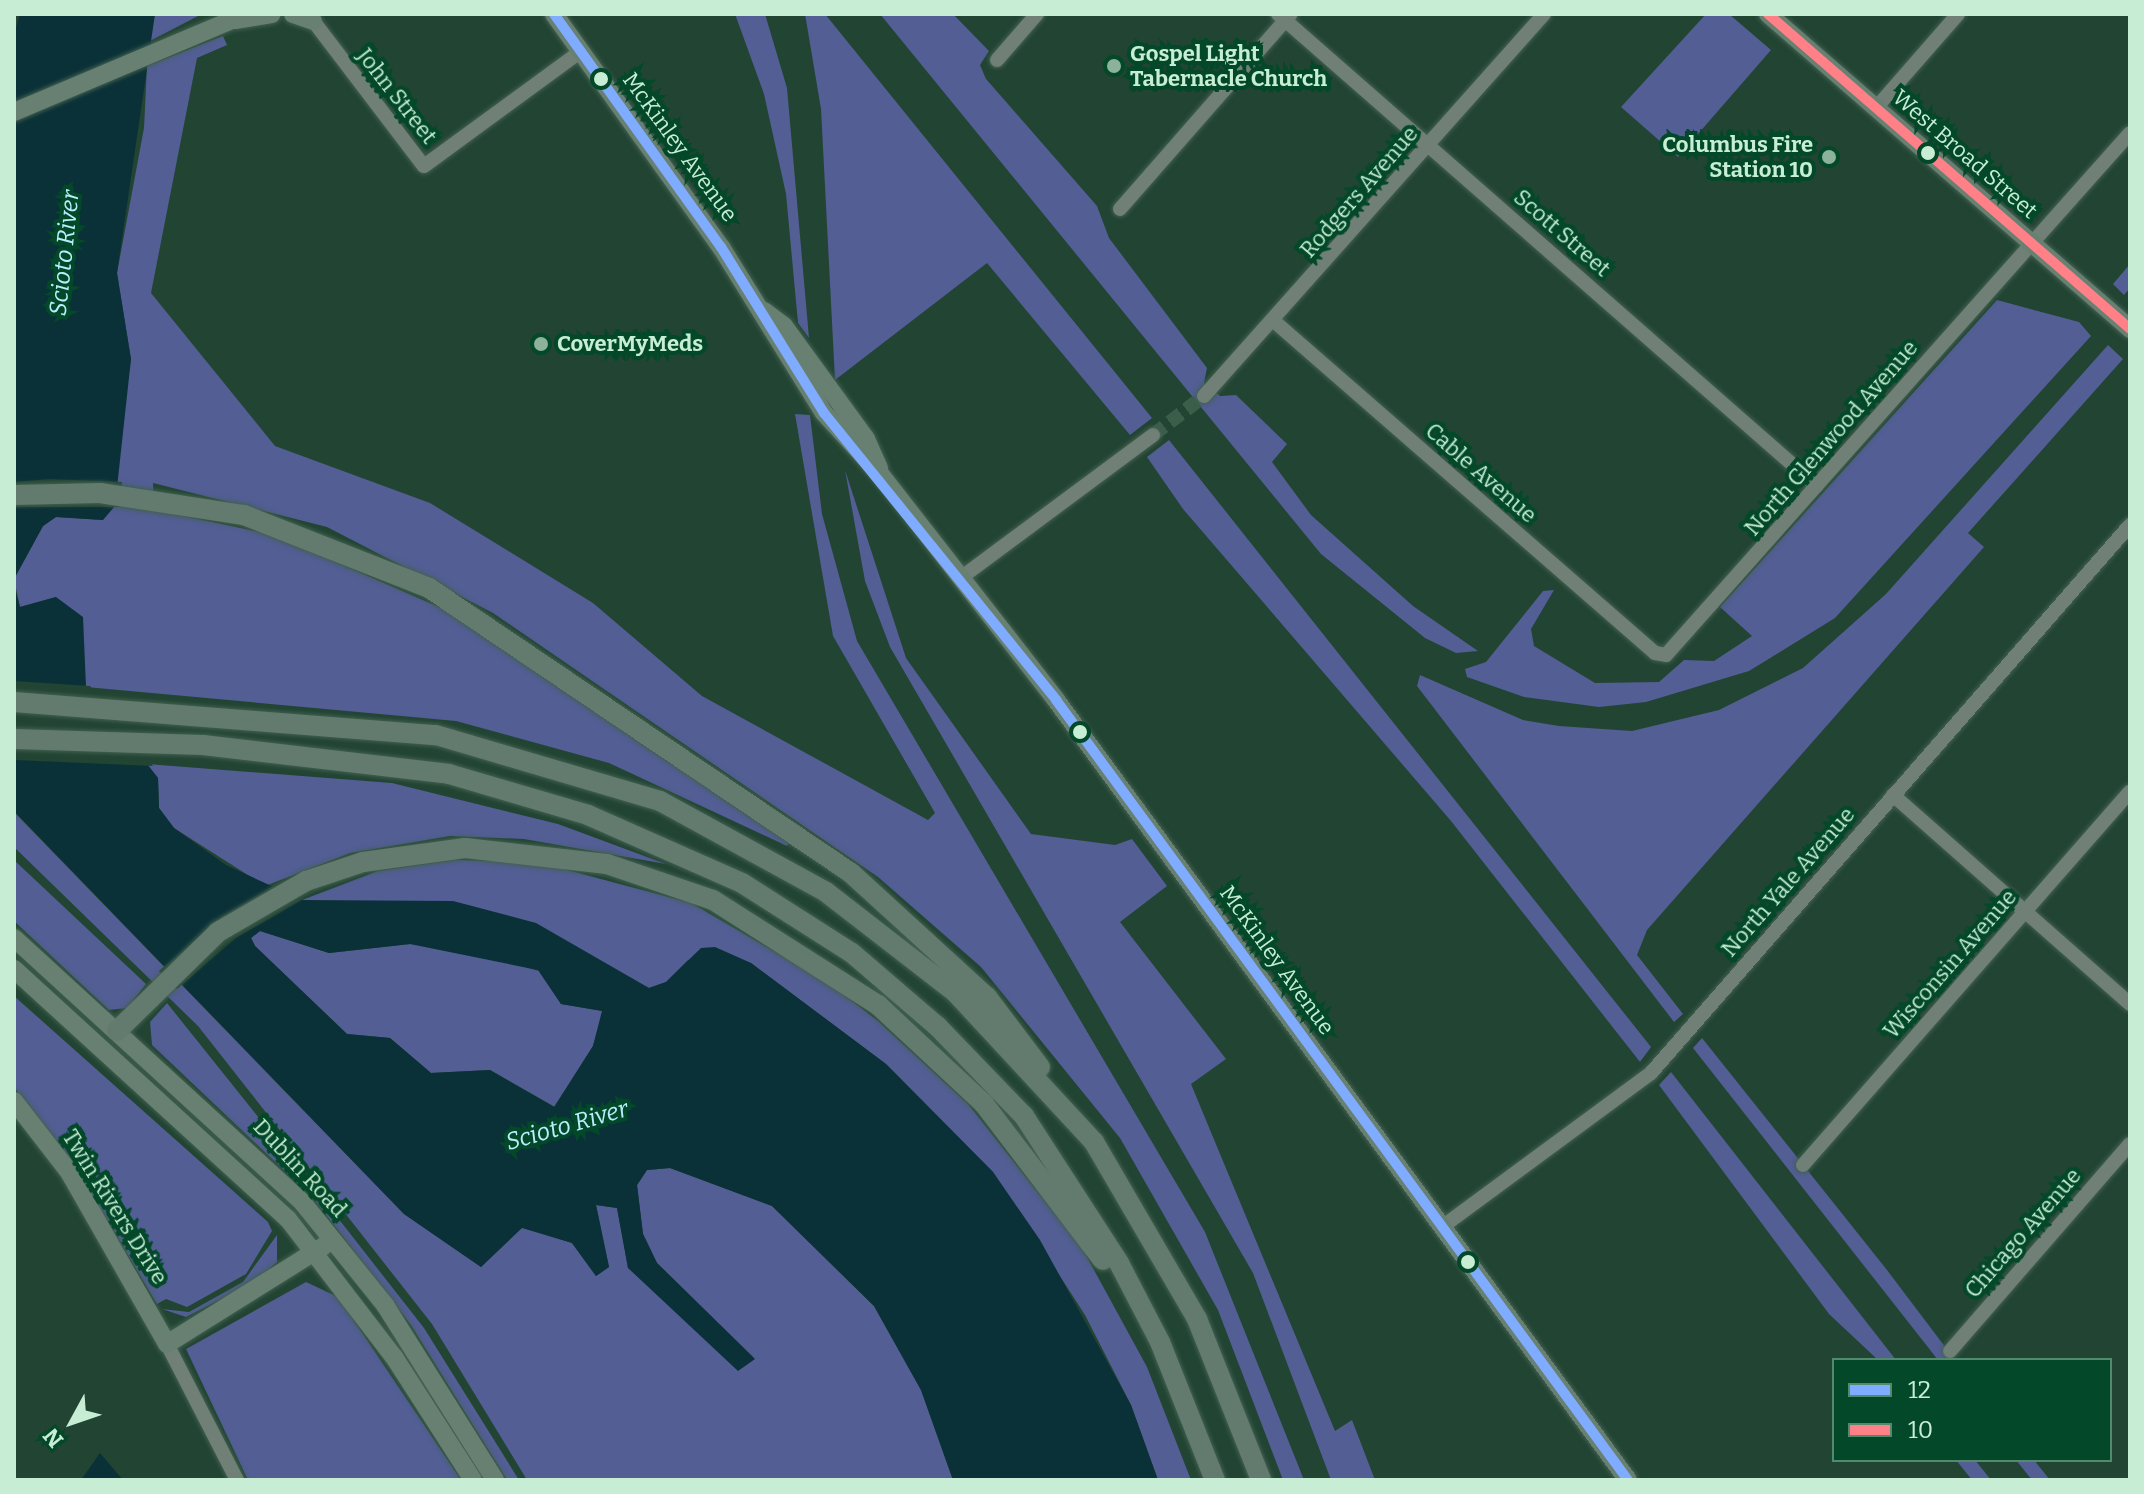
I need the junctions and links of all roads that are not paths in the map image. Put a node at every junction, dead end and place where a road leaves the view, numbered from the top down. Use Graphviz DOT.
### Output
graph roads {
  1 [pos="272,14"];
  2 [pos="293,14"];
  3 [pos="554,14"];
  4 [pos="1037,14"];
  5 [pos="1544,14"];
  6 [pos="1768,14"];
  7 [pos="1958,14"];
  8 [pos="1285,16"];
  9 [pos="241,17"];
  10 [pos="310,18"];
  11 [pos="581,51"];
  12 [pos="997,60"];
  13 [pos="1876,108"];
  14 [pos="14,112"];
  15 [pos="2130,133"];
  16 [pos="1429,146"];
  17 [pos="1120,209"];
  18 [pos="2031,244"];
  19 [pos="1275,322"];
  20 [pos="2130,329"];
  21 [pos="1204,396"];
  22 [pos="1153,435"];
  23 [pos="1817,486"];
  24 [pos="14,495"];
  25 [pos="2130,525"];
  26 [pos="962,577"];
  27 [pos="1660,655"];
  28 [pos="14,702"];
  29 [pos="14,739"];
  30 [pos="2130,792"];
  31 [pos="1893,795"];
  32 [pos="2026,912"];
  33 [pos="14,938"];
  34 [pos="14,950"];
  35 [pos="14,969"];
  36 [pos="2130,1004"];
  37 [pos="117,1031"];
  38 [pos="14,1101"];
  39 [pos="1066,1107"];
  40 [pos="2130,1144"];
  41 [pos="1803,1165"];
  42 [pos="1442,1227"];
  43 [pos="334,1239"];
  44 [pos="316,1253"];
  45 [pos="1160,1342"];
  46 [pos="167,1344"];
  47 [pos="1950,1351"];
  48 [pos="237,1480"];
  49 [pos="473,1480"];
  50 [pos="495,1480"];
  51 [pos="1215,1480"];
  52 [pos="1261,1480"];
  53 [pos="1628,1480"];
  1 -- 9 [label="main road"];
  2 -- 10 [label="main road"];
  3 -- 11 [label="main road, McKinley Avenue"];
  4 -- 12 [label="street"];
  5 -- 16 [label="street, Rodgers Avenue"];
  6 -- 13 [label="main road, West Broad Street"];
  7 -- 13 [label="street"];
  8 -- 16 [label="street, Scott Street"];
  8 -- 17 [label="street"];
  9 -- 14 [label="main road"];
  10 -- 11 [label="street, John Street"];
  11 -- 26 [label="main road, McKinley Avenue"];
  13 -- 18 [label="main road, West Broad Street"];
  15 -- 18 [label="street, North Glenwood Avenue"];
  16 -- 19 [label="street, Rodgers Avenue"];
  16 -- 23 [label="street, Scott Street"];
  18 -- 20 [label="main road, West Broad Street"];
  18 -- 23 [label="street, North Glenwood Avenue"];
  19 -- 21 [label="street, Rodgers Avenue"];
  19 -- 27 [label="street, Cable Avenue"];
  22 -- 26 [label="street"];
  23 -- 27 [label="street, North Glenwood Avenue"];
  24 -- 39 [label="highway"];
  25 -- 31 [label="street, North Yale Avenue"];
  26 -- 42 [label="main road, McKinley Avenue"];
  28 -- 39 [label="highway"];
  29 -- 45 [label="highway"];
  30 -- 32 [label="street, Wisconsin Avenue"];
  31 -- 32 [label="street"];
  31 -- 42 [label="street, North Yale Avenue"];
  32 -- 36 [label="street"];
  32 -- 41 [label="street, Wisconsin Avenue"];
  33 -- 37 [label="main road, Dublin Road"];
  34 -- 37 [label="main road"];
  35 -- 44 [label="main road, Dublin Road"];
  37 -- 43 [label="main road, Dublin Road"];
  37 -- 45 [label="highway"];
  38 -- 46 [label="main road, Twin Rivers Drive"];
  39 -- 52 [label="highway"];
  40 -- 47 [label="street, Chicago Avenue"];
  42 -- 53 [label="main road, McKinley Avenue"];
  43 -- 44 [label="main road"];
  43 -- 50 [label="main road, Dublin Road"];
  44 -- 46 [label="main road"];
  44 -- 49 [label="main road, Dublin Road"];
  45 -- 51 [label="highway"];
  46 -- 48 [label="street, Twin Rivers Drive"];
}
